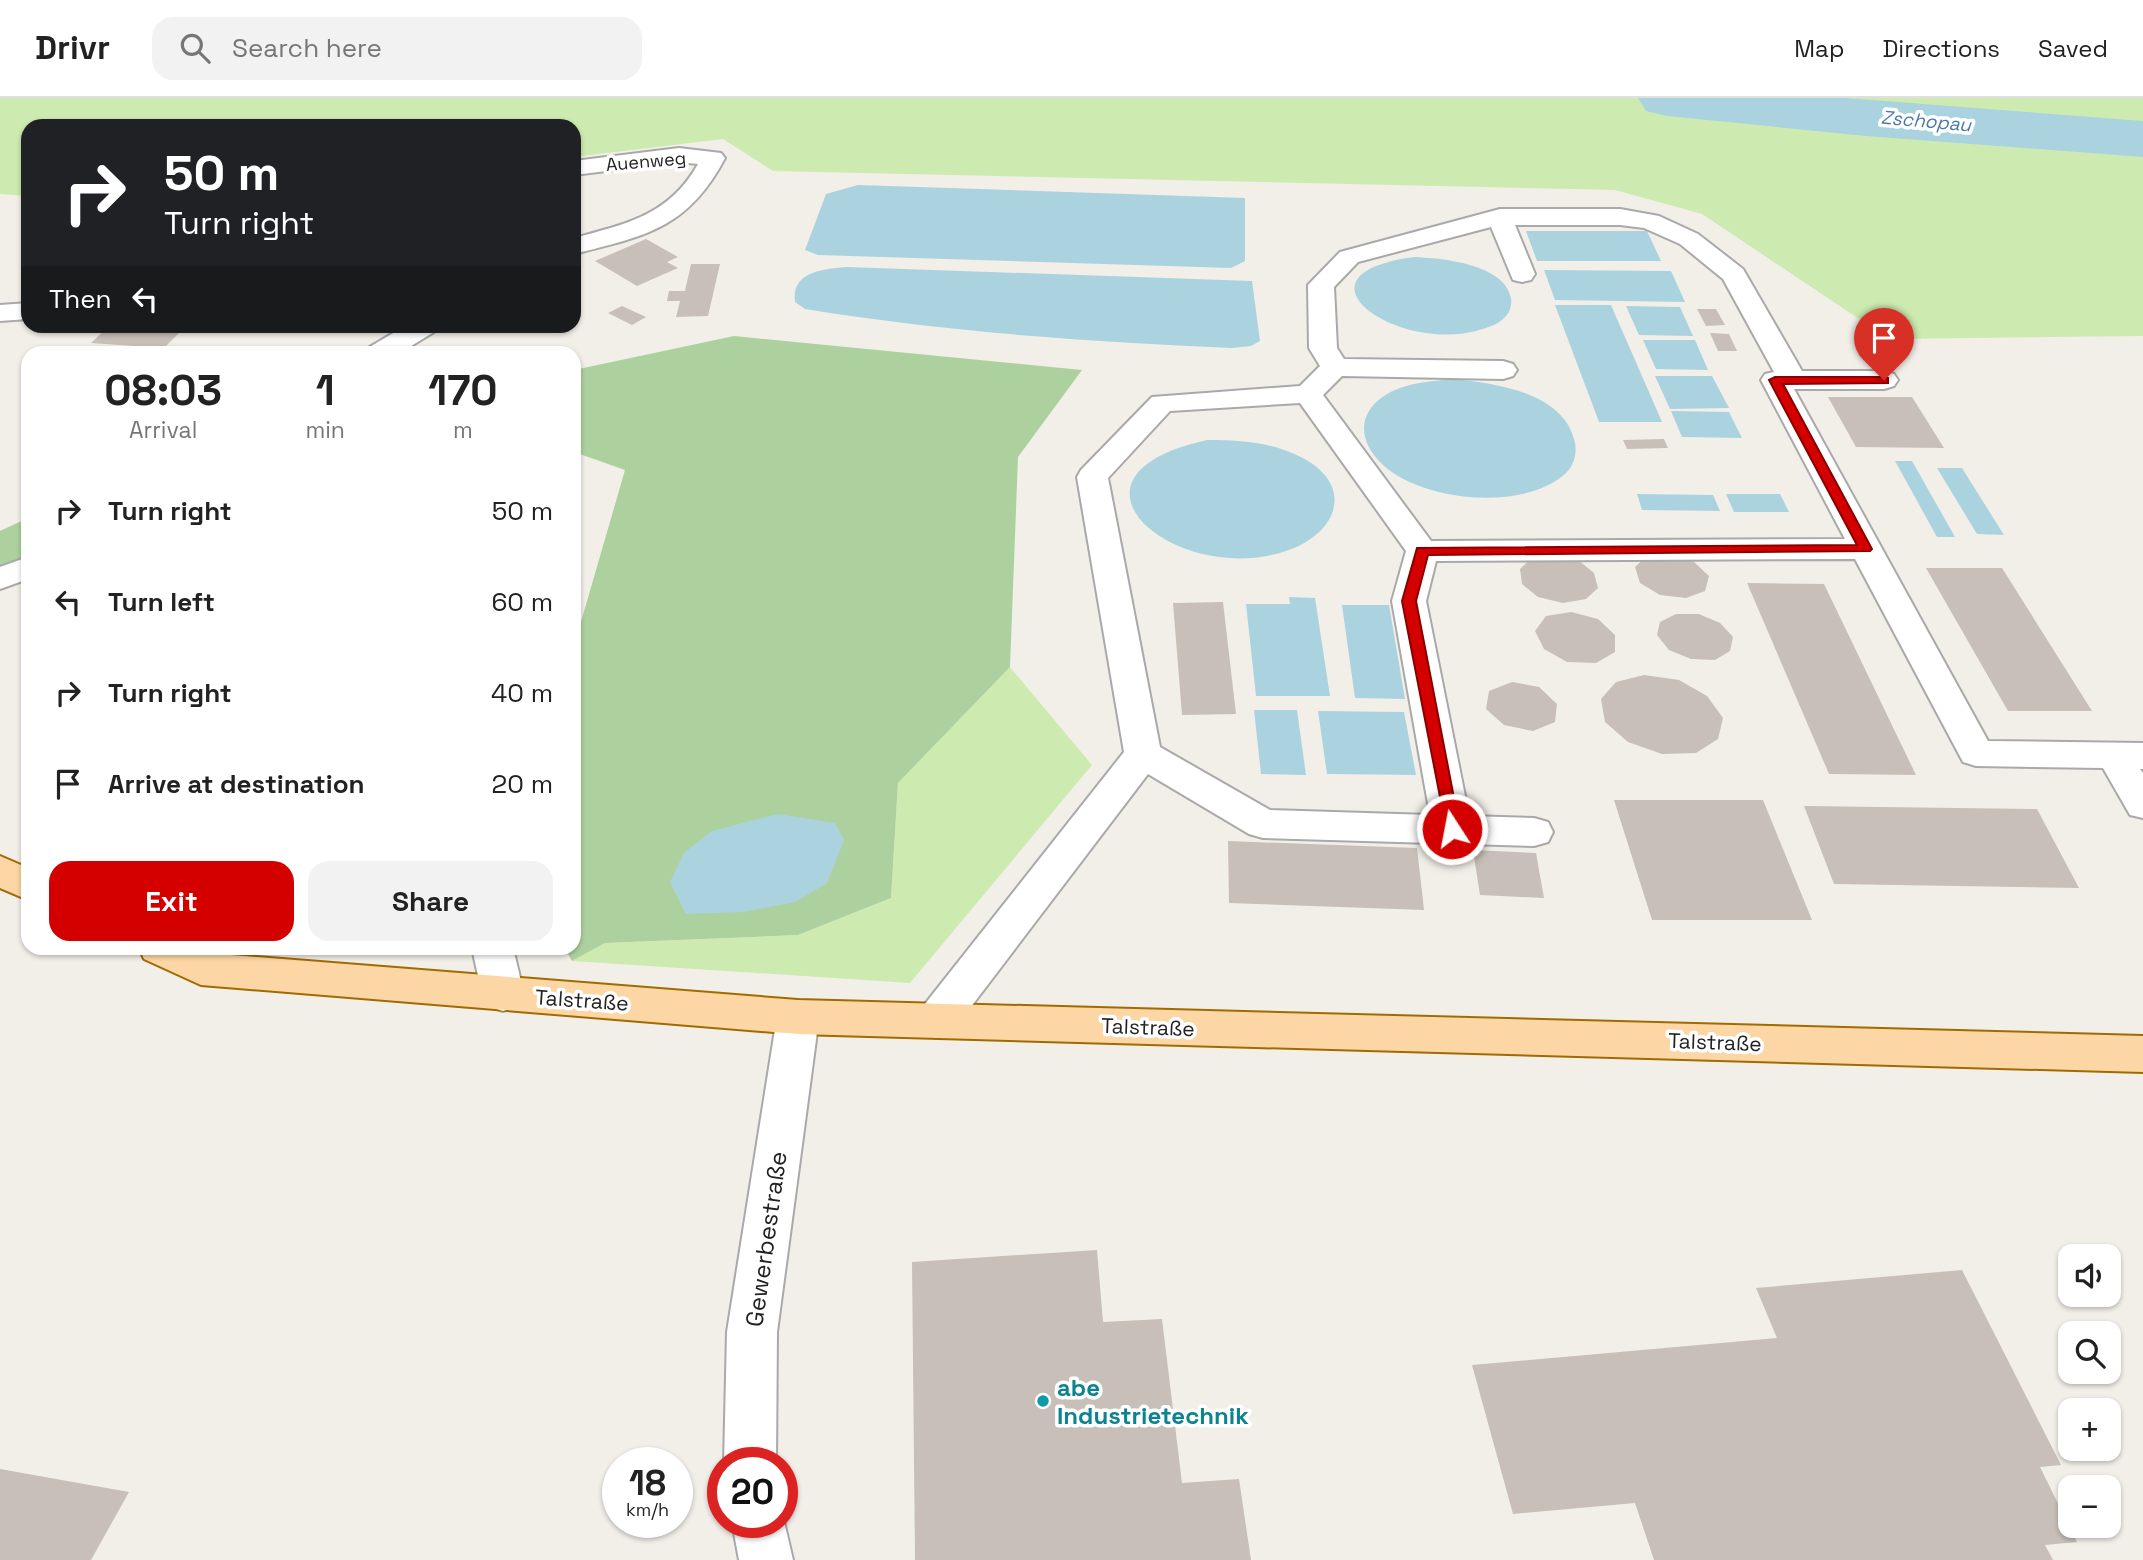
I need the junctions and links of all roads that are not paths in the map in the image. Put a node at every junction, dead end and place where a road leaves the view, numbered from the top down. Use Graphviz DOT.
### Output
graph roads {
  1 [pos="581,167"];
  2 [pos="1500,217"];
  3 [pos="581,244"];
  4 [pos="1522,274"];
  5 [pos="21,312"];
  6 [pos="0,313"];
  7 [pos="413,333"];
  8 [pos="392,346"];
  9 [pos="1335,367"];
  10 [pos="1503,370"];
  11 [pos="1793,380"];
  12 [pos="1884,380"];
  13 [pos="1308,394"];
  14 [pos="1865,549"];
  15 [pos="1422,551"];
  16 [pos="21,570"];
  17 [pos="0,579"];
  18 [pos="1143,754"];
  19 [pos="2129,756"];
  20 [pos="2143,805"];
  21 [pos="1452,829"];
  22 [pos="1534,832"];
  23 [pos="0,871"];
  24 [pos="21,882"];
  25 [pos="174,955"];
  26 [pos="494,955"];
  27 [pos="503,994"];
  28 [pos="798,1017"];
  29 [pos="936,1021"];
  30 [pos="2143,1054"];
  31 [pos="750,1447"];
  32 [pos="762,1538"];
  33 [pos="766,1560"];
  1 -- 3 [label="street, Auenweg"];
  2 -- 4 [label="street"];
  2 -- 9 [label="street"];
  2 -- 11 [label="street"];
  5 -- 6 [label="street"];
  7 -- 8 [label="street"];
  9 -- 10 [label="street"];
  9 -- 13 [label="street"];
  11 -- 12 [label="street"];
  11 -- 14 [label="street"];
  13 -- 15 [label="street"];
  13 -- 18 [label="street"];
  14 -- 15 [label="street"];
  14 -- 19 [label="street"];
  15 -- 21 [label="street"];
  16 -- 17 [label="street"];
  18 -- 21 [label="street"];
  18 -- 29 [label="street"];
  19 -- 20 [label="street"];
  21 -- 22 [label="street"];
  23 -- 24 [label="main road"];
  25 -- 27 [label="main road, Talstraße"];
  26 -- 27 [label="street"];
  27 -- 28 [label="main road, Talstraße"];
  28 -- 29 [label="main road, Talstraße"];
  28 -- 31 [label="street, Gewerbestraße"];
  29 -- 30 [label="main road, Talstraße"];
  32 -- 33 [label="street"];
}
